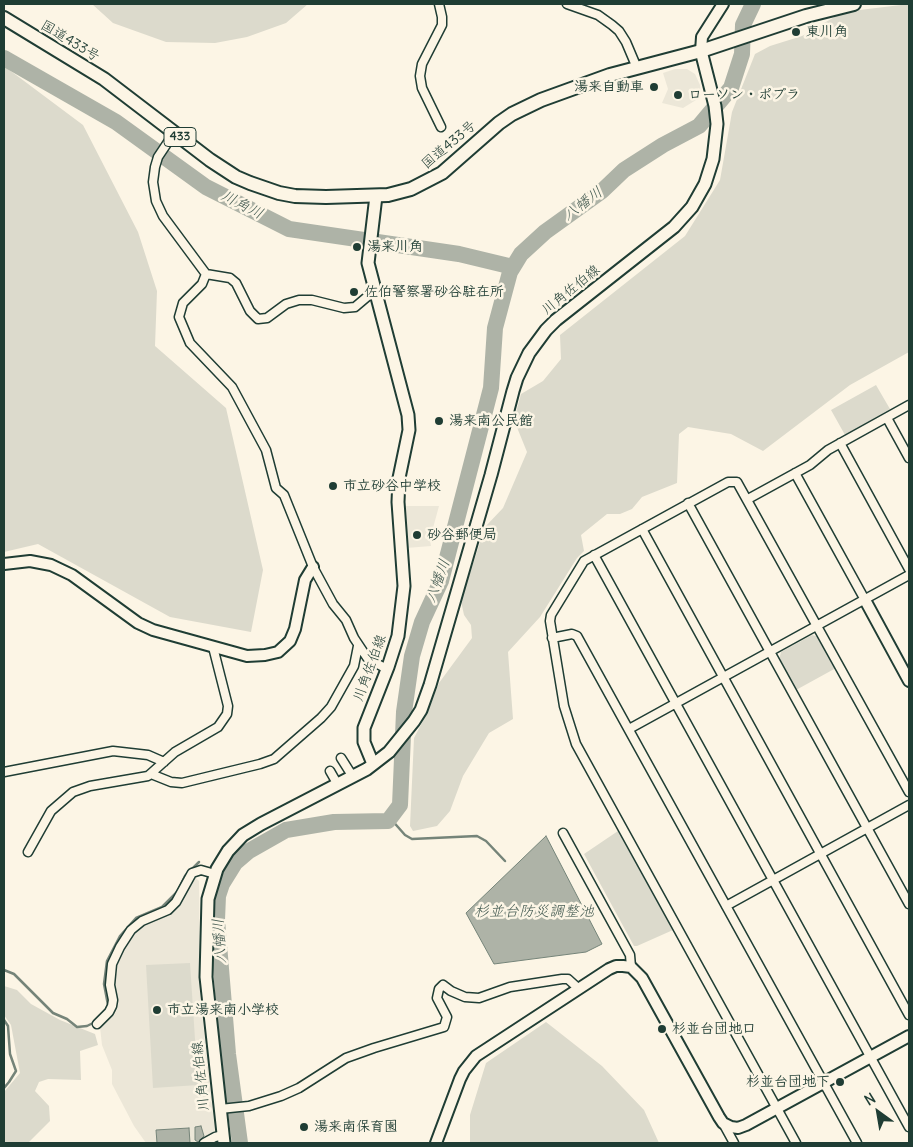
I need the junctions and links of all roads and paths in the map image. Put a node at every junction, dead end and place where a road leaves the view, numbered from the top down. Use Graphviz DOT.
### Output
graph roads {
  1 [pos="439,4"];
  2 [pos="567,4"];
  3 [pos="723,4"];
  4 [pos="854,4"];
  5 [pos="4,18"];
  6 [pos="701,51"];
  7 [pos="637,68"];
  8 [pos="441,127"];
  9 [pos="174,133"];
  10 [pos="376,196"];
  11 [pos="206,274"];
  12 [pos="375,294"];
  13 [pos="909,405"];
  14 [pos="887,418"];
  15 [pos="840,444"];
  16 [pos="909,458"];
  17 [pos="795,473"];
  18 [pos="748,499"];
  19 [pos="688,503"];
  20 [pos="642,529"];
  21 [pos="594,555"];
  22 [pos="4,564"];
  23 [pos="314,567"];
  24 [pos="909,569"];
  25 [pos="909,575"];
  26 [pos="865,600"];
  27 [pos="818,626"];
  28 [pos="552,638"];
  29 [pos="213,646"];
  30 [pos="358,646"];
  31 [pos="770,652"];
  32 [pos="387,669"];
  33 [pos="723,678"];
  34 [pos="909,681"];
  35 [pos="676,703"];
  36 [pos="629,729"];
  37 [pos="341,758"];
  38 [pos="164,762"];
  39 [pos="374,764"];
  40 [pos="330,771"];
  41 [pos="4,772"];
  42 [pos="151,774"];
  43 [pos="353,777"];
  44 [pos="338,785"];
  45 [pos="909,792"];
  46 [pos="909,805"];
  47 [pos="868,828"];
  48 [pos="563,833"];
  49 [pos="28,852"];
  50 [pos="821,854"];
  51 [pos="215,874"];
  52 [pos="774,880"];
  53 [pos="909,904"];
  54 [pos="726,906"];
  55 [pos="631,968"];
  56 [pos="579,989"];
  57 [pos="909,1015"];
  58 [pos="97,1024"];
  59 [pos="909,1036"];
  60 [pos="871,1057"];
  61 [pos="824,1083"];
  62 [pos="223,1108"];
  63 [pos="776,1109"];
  64 [pos="724,1124"];
  65 [pos="909,1127"];
  66 [pos="224,1139"];
  67 [pos="204,1143"];
  68 [pos="436,1143"];
  69 [pos="734,1143"];
  70 [pos="796,1143"];
  71 [pos="857,1143"];
  1 -- 8 [label="street"];
  2 -- 7 [label="street"];
  3 -- 6 [label="street"];
  4 -- 6 [label="highway, 国道433号 / 433"];
  5 -- 9 [label="highway, 国道433号 / 433"];
  6 -- 7 [label="highway, 国道433号 / 433"];
  6 -- 39 [label="main road, 川角佐伯線"];
  7 -- 10 [label="highway, 国道433号 / 433"];
  9 -- 10 [label="highway, 国道433号 / 433"];
  9 -- 11 [label="street"];
  10 -- 12 [label="main road, 川角佐伯線"];
  11 -- 12 [label="street"];
  11 -- 23 [label="street"];
  12 -- 32 [label="main road, 川角佐伯線"];
  13 -- 14 [label="street"];
  14 -- 15 [label="street"];
  14 -- 16 [label="street"];
  15 -- 17 [label="street"];
  15 -- 24 [label="street"];
  17 -- 18 [label="street"];
  17 -- 26 [label="street"];
  18 -- 19 [label="street"];
  18 -- 27 [label="street"];
  19 -- 20 [label="street"];
  19 -- 31 [label="street"];
  20 -- 21 [label="street"];
  20 -- 33 [label="street"];
  21 -- 28 [label="street"];
  21 -- 35 [label="street"];
  22 -- 29 [label="street"];
  23 -- 29 [label="street"];
  23 -- 30 [label="street"];
  25 -- 26 [label="street"];
  26 -- 27 [label="street"];
  26 -- 34 [label="street"];
  27 -- 31 [label="street"];
  27 -- 45 [label="street"];
  28 -- 36 [label="street"];
  28 -- 63 [label="street"];
  29 -- 38 [label="street"];
  30 -- 32 [label="street"];
  30 -- 42 [label="street"];
  31 -- 33 [label="street"];
  31 -- 47 [label="street"];
  32 -- 39 [label="main road, 川角佐伯線"];
  33 -- 35 [label="street"];
  33 -- 50 [label="street"];
  35 -- 36 [label="street"];
  35 -- 52 [label="street"];
  36 -- 54 [label="street"];
  37 -- 43 [label="street"];
  38 -- 41 [label="street"];
  38 -- 42 [label="street"];
  39 -- 43 [label="main road, 川角佐伯線"];
  40 -- 44 [label="street"];
  42 -- 49 [label="street"];
  43 -- 44 [label="main road, 川角佐伯線"];
  44 -- 51 [label="main road, 川角佐伯線"];
  46 -- 47 [label="street"];
  47 -- 50 [label="street"];
  47 -- 53 [label="street"];
  48 -- 55 [label="street"];
  50 -- 52 [label="street"];
  50 -- 57 [label="street"];
  51 -- 58 [label="street"];
  51 -- 62 [label="main road, 川角佐伯線"];
  52 -- 54 [label="street"];
  52 -- 60 [label="street"];
  54 -- 61 [label="street"];
  55 -- 56 [label="street"];
  55 -- 64 [label="street"];
  56 -- 62 [label="street"];
  56 -- 68 [label="street"];
  59 -- 60 [label="street"];
  60 -- 61 [label="street"];
  60 -- 65 [label="street"];
  61 -- 63 [label="street"];
  61 -- 71 [label="street"];
  62 -- 66 [label="main road, 川角佐伯線"];
  63 -- 64 [label="street"];
  63 -- 70 [label="street"];
  64 -- 69 [label="street"];
  66 -- 67 [label="street"];
}
